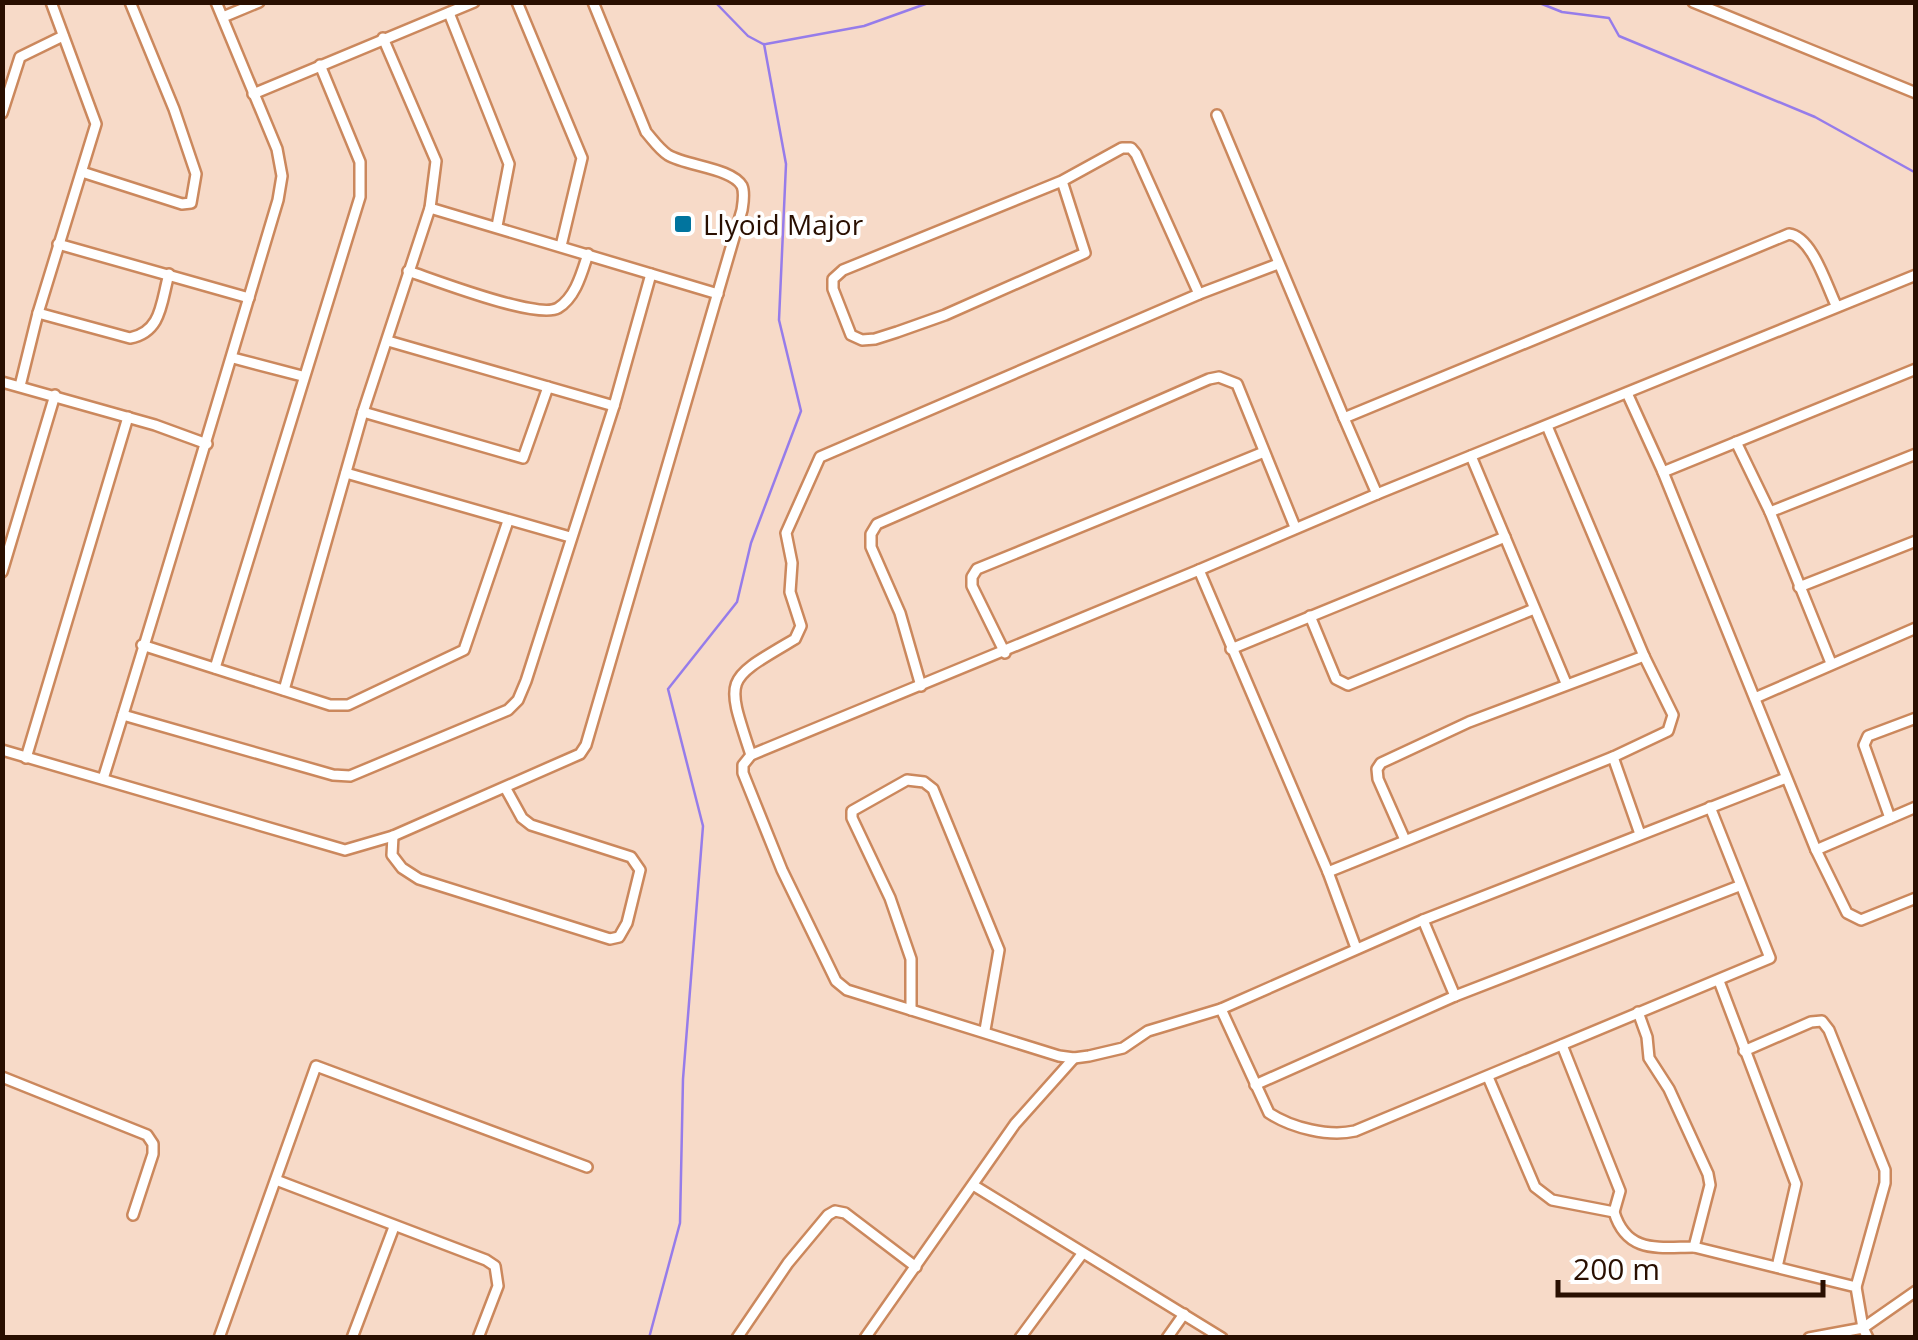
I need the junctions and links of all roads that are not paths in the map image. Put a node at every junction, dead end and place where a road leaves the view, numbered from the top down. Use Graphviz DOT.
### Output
graph roads {
  1 [pos="51,2"];
  2 [pos="130,2"];
  3 [pos="216,2"];
  4 [pos="259,2"];
  5 [pos="474,2"];
  6 [pos="517,2"];
  7 [pos="593,2"];
  8 [pos="1693,2"];
  9 [pos="449,13"];
  10 [pos="223,16"];
  11 [pos="64,36"];
  12 [pos="383,38"];
  13 [pos="320,65"];
  14 [pos="1916,93"];
  15 [pos="252,94"];
  16 [pos="2,113"];
  17 [pos="1217,115"];
  18 [pos="82,172"];
  19 [pos="1062,181"];
  20 [pos="430,208"];
  21 [pos="497,226"];
  22 [pos="58,244"];
  23 [pos="561,246"];
  24 [pos="588,254"];
  25 [pos="1278,264"];
  26 [pos="408,271"];
  27 [pos="169,274"];
  28 [pos="652,274"];
  29 [pos="1916,275"];
  30 [pos="718,294"];
  31 [pos="1198,294"];
  32 [pos="248,298"];
  33 [pos="1836,305"];
  34 [pos="38,313"];
  35 [pos="388,341"];
  36 [pos="232,358"];
  37 [pos="1916,369"];
  38 [pos="302,376"];
  39 [pos="2,382"];
  40 [pos="20,386"];
  41 [pos="548,387"];
  42 [pos="1627,393"];
  43 [pos="55,395"];
  44 [pos="614,406"];
  45 [pos="363,412"];
  46 [pos="128,418"];
  47 [pos="1344,418"];
  48 [pos="1546,426"];
  49 [pos="1736,442"];
  50 [pos="207,444"];
  51 [pos="1264,452"];
  52 [pos="1916,454"];
  53 [pos="1471,456"];
  54 [pos="1663,472"];
  55 [pos="346,473"];
  56 [pos="1377,494"];
  57 [pos="1770,512"];
  58 [pos="508,521"];
  59 [pos="1295,527"];
  60 [pos="1505,537"];
  61 [pos="570,538"];
  62 [pos="1916,540"];
  63 [pos="1200,570"];
  64 [pos="2,572"];
  65 [pos="1800,587"];
  66 [pos="1534,609"];
  67 [pos="1310,616"];
  68 [pos="1916,628"];
  69 [pos="142,645"];
  70 [pos="1231,649"];
  71 [pos="1005,652"];
  72 [pos="1644,656"];
  73 [pos="1831,663"];
  74 [pos="215,668"];
  75 [pos="1566,683"];
  76 [pos="921,686"];
  77 [pos="284,690"];
  78 [pos="1755,698"];
  79 [pos="124,715"];
  80 [pos="1916,718"];
  81 [pos="2,750"];
  82 [pos="751,755"];
  83 [pos="1613,757"];
  84 [pos="26,758"];
  85 [pos="1786,778"];
  86 [pos="104,780"];
  87 [pos="506,789"];
  88 [pos="1710,807"];
  89 [pos="1916,807"];
  90 [pos="1890,818"];
  91 [pos="1640,834"];
  92 [pos="394,836"];
  93 [pos="1405,840"];
  94 [pos="1816,850"];
  95 [pos="1328,872"];
  96 [pos="1739,886"];
  97 [pos="1916,898"];
  98 [pos="1424,920"];
  99 [pos="1356,948"];
  100 [pos="1719,982"];
  101 [pos="1454,996"];
  102 [pos="1220,1008"];
  103 [pos="910,1010"];
  104 [pos="1638,1012"];
  105 [pos="985,1030"];
  106 [pos="1562,1044"];
  107 [pos="1744,1051"];
  108 [pos="1074,1058"];
  109 [pos="2,1077"];
  110 [pos="1488,1077"];
  111 [pos="1255,1084"];
  112 [pos="587,1167"];
  113 [pos="276,1180"];
  114 [pos="974,1185"];
  115 [pos="1614,1212"];
  116 [pos="133,1215"];
  117 [pos="394,1226"];
  118 [pos="1694,1247"];
  119 [pos="1082,1254"];
  120 [pos="916,1267"];
  121 [pos="1776,1267"];
  122 [pos="1856,1287"];
  123 [pos="1916,1291"];
  124 [pos="1184,1314"];
  125 [pos="1865,1333"];
  126 [pos="219,1338"];
  127 [pos="352,1338"];
  128 [pos="478,1338"];
  129 [pos="736,1338"];
  130 [pos="864,1338"];
  131 [pos="1020,1338"];
  132 [pos="1167,1338"];
  133 [pos="1222,1338"];
  134 [pos="1810,1338"];
  1 -- 11 [label="street"];
  2 -- 18 [label="street"];
  3 -- 10 [label="street"];
  4 -- 10 [label="street"];
  5 -- 9 [label="street"];
  6 -- 23 [label="street"];
  7 -- 30 [label="street"];
  8 -- 14 [label="street"];
  9 -- 12 [label="street"];
  9 -- 21 [label="street"];
  10 -- 15 [label="street"];
  11 -- 16 [label="street"];
  11 -- 18 [label="street"];
  12 -- 13 [label="street"];
  12 -- 20 [label="street"];
  13 -- 15 [label="street"];
  13 -- 38 [label="street"];
  15 -- 32 [label="street"];
  17 -- 25 [label="street"];
  18 -- 22 [label="street"];
  19 -- 19 [label="street"];
  19 -- 31 [label="street"];
  20 -- 21 [label="street"];
  20 -- 26 [label="street"];
  21 -- 23 [label="street"];
  22 -- 27 [label="street"];
  22 -- 34 [label="street"];
  23 -- 24 [label="street"];
  24 -- 26 [label="street"];
  24 -- 28 [label="street"];
  25 -- 31 [label="street"];
  25 -- 47 [label="street"];
  26 -- 35 [label="street"];
  27 -- 32 [label="street"];
  27 -- 34 [label="street"];
  28 -- 30 [label="street"];
  28 -- 44 [label="street"];
  29 -- 33 [label="street"];
  30 -- 87 [label="street"];
  31 -- 82 [label="street"];
  32 -- 36 [label="street"];
  33 -- 42 [label="street"];
  33 -- 47 [label="street"];
  34 -- 40 [label="street"];
  35 -- 41 [label="street"];
  35 -- 45 [label="street"];
  36 -- 38 [label="street"];
  36 -- 50 [label="street"];
  37 -- 49 [label="street"];
  38 -- 74 [label="street"];
  39 -- 40 [label="street"];
  40 -- 43 [label="street"];
  41 -- 44 [label="street"];
  41 -- 45 [label="street"];
  42 -- 48 [label="street"];
  42 -- 54 [label="street"];
  43 -- 46 [label="street"];
  43 -- 64 [label="street"];
  44 -- 61 [label="street"];
  45 -- 55 [label="street"];
  46 -- 50 [label="street"];
  46 -- 84 [label="street"];
  47 -- 56 [label="street"];
  48 -- 53 [label="street"];
  48 -- 72 [label="street"];
  49 -- 54 [label="street"];
  49 -- 57 [label="street"];
  50 -- 69 [label="street"];
  51 -- 59 [label="street"];
  51 -- 71 [label="street"];
  51 -- 76 [label="street"];
  52 -- 57 [label="street"];
  53 -- 56 [label="street"];
  53 -- 60 [label="street"];
  54 -- 78 [label="street"];
  55 -- 58 [label="street"];
  55 -- 77 [label="street"];
  56 -- 59 [label="street"];
  57 -- 65 [label="street"];
  58 -- 61 [label="street"];
  58 -- 77 [label="street"];
  59 -- 63 [label="street"];
  60 -- 66 [label="street"];
  60 -- 67 [label="street"];
  61 -- 79 [label="street"];
  62 -- 65 [label="street"];
  63 -- 70 [label="street"];
  63 -- 71 [label="street"];
  65 -- 73 [label="street"];
  66 -- 67 [label="street"];
  66 -- 75 [label="street"];
  67 -- 70 [label="street"];
  68 -- 73 [label="street"];
  69 -- 74 [label="street"];
  69 -- 79 [label="street"];
  70 -- 95 [label="street"];
  71 -- 76 [label="street"];
  72 -- 75 [label="street"];
  72 -- 83 [label="street"];
  73 -- 78 [label="street"];
  74 -- 77 [label="street"];
  75 -- 93 [label="street"];
  76 -- 82 [label="street"];
  78 -- 85 [label="street"];
  79 -- 86 [label="street"];
  80 -- 90 [label="street"];
  81 -- 84 [label="street"];
  82 -- 103 [label="street"];
  83 -- 91 [label="street"];
  83 -- 93 [label="street"];
  84 -- 86 [label="street"];
  85 -- 88 [label="street"];
  85 -- 94 [label="street"];
  86 -- 92 [label="street"];
  87 -- 92 [label="street"];
  87 -- 92 [label="street"];
  88 -- 91 [label="street"];
  88 -- 96 [label="street"];
  89 -- 90 [label="street"];
  90 -- 94 [label="street"];
  91 -- 98 [label="street"];
  93 -- 95 [label="street"];
  94 -- 97 [label="street"];
  95 -- 99 [label="street"];
  96 -- 100 [label="street"];
  96 -- 101 [label="street"];
  98 -- 99 [label="street"];
  98 -- 101 [label="street"];
  99 -- 102 [label="street"];
  100 -- 104 [label="street"];
  100 -- 107 [label="street"];
  101 -- 111 [label="street"];
  102 -- 108 [label="street"];
  102 -- 111 [label="street"];
  103 -- 105 [label="street"];
  103 -- 105 [label="street"];
  104 -- 106 [label="street"];
  104 -- 118 [label="street"];
  105 -- 108 [label="street"];
  106 -- 110 [label="street"];
  106 -- 115 [label="street"];
  107 -- 121 [label="street"];
  107 -- 122 [label="street"];
  108 -- 114 [label="street"];
  109 -- 116 [label="street"];
  110 -- 111 [label="street"];
  110 -- 115 [label="street"];
  112 -- 113 [label="street"];
  113 -- 117 [label="street"];
  113 -- 126 [label="street"];
  114 -- 119 [label="street"];
  114 -- 120 [label="street"];
  115 -- 118 [label="street"];
  117 -- 127 [label="street"];
  117 -- 128 [label="street"];
  118 -- 121 [label="street"];
  119 -- 124 [label="street"];
  119 -- 131 [label="street"];
  120 -- 129 [label="street"];
  120 -- 130 [label="street"];
  121 -- 122 [label="street"];
  122 -- 125 [label="street"];
  123 -- 125 [label="street"];
  124 -- 132 [label="street"];
  124 -- 133 [label="street"];
  125 -- 134 [label="street"];
}
